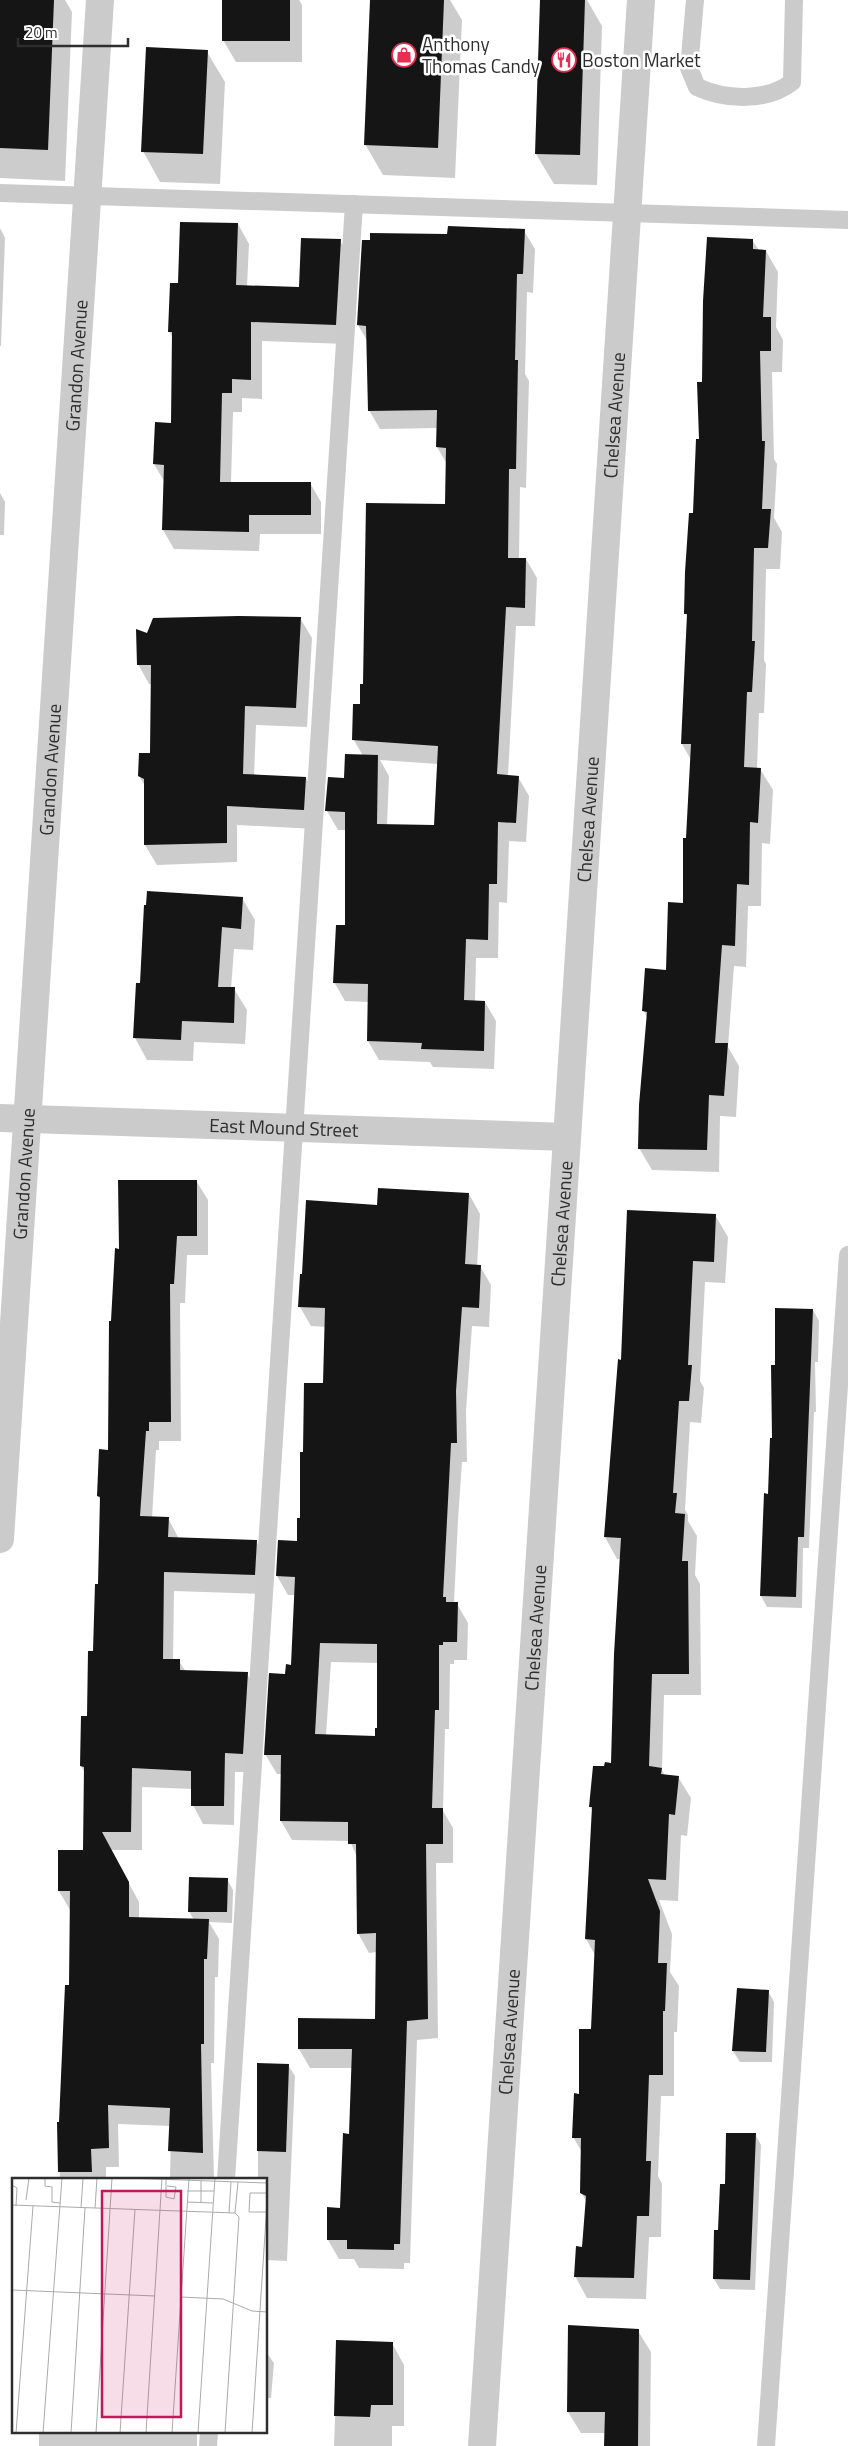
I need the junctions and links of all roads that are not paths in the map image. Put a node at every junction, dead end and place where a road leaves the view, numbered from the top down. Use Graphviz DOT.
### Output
graph roads {
  1 [pos="100,0"];
  2 [pos="642,0"];
  3 [pos="695,0"];
  4 [pos="794,0"];
  5 [pos="0,193"];
  6 [pos="88,196"];
  7 [pos="354,204"];
  8 [pos="627,213"];
  9 [pos="848,220"];
  10 [pos="0,1118"];
  11 [pos="27,1119"];
  12 [pos="294,1128"];
  13 [pos="567,1137"];
  14 [pos="848,1255"];
  15 [pos="0,1538"];
  16 [pos="226,2178"];
  17 [pos="482,2446"];
  18 [pos="766,2446"];
  1 -- 6 [label="street, Grandon Avenue"];
  2 -- 8 [label="street, Chelsea Avenue"];
  3 -- 4 [label="lane"];
  5 -- 6 [label="lane"];
  6 -- 7 [label="lane"];
  6 -- 11 [label="street, Grandon Avenue"];
  7 -- 8 [label="lane"];
  7 -- 12 [label="lane"];
  8 -- 9 [label="lane"];
  8 -- 13 [label="street, Chelsea Avenue"];
  10 -- 11 [label="street, East Mound Street"];
  11 -- 12 [label="street, East Mound Street"];
  11 -- 15 [label="street, Grandon Avenue"];
  12 -- 13 [label="street, East Mound Street"];
  12 -- 16 [label="lane"];
  13 -- 17 [label="street, Chelsea Avenue"];
  14 -- 18 [label="lane"];
}
